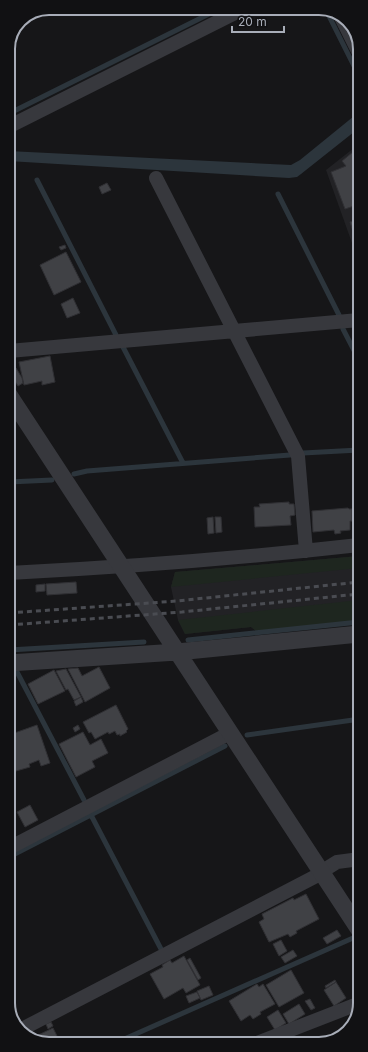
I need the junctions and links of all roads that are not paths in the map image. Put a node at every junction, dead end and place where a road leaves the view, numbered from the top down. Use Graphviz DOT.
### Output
graph roads {
  1 [pos="231,15"];
  2 [pos="15,123"];
  3 [pos="156,178"];
  4 [pos="353,321"];
  5 [pos="234,331"];
  6 [pos="15,350"];
  7 [pos="15,403"];
  8 [pos="353,546"];
  9 [pos="306,551"];
  10 [pos="121,566"];
  11 [pos="15,573"];
  12 [pos="353,635"];
  13 [pos="177,652"];
  14 [pos="15,663"];
  15 [pos="230,733"];
  16 [pos="15,845"];
  17 [pos="353,860"];
  18 [pos="322,873"];
  19 [pos="353,920"];
  20 [pos="353,1006"];
  21 [pos="25,1027"];
  22 [pos="272,1037"];
  1 -- 2 [label="street"];
  3 -- 5 [label="street"];
  4 -- 5 [label="street"];
  5 -- 6 [label="street"];
  5 -- 9 [label="street"];
  7 -- 10 [label="street"];
  8 -- 9 [label="street"];
  9 -- 10 [label="street"];
  10 -- 11 [label="street"];
  10 -- 13 [label="street"];
  12 -- 13 [label="street"];
  13 -- 14 [label="street"];
  13 -- 15 [label="street"];
  15 -- 16 [label="street"];
  15 -- 18 [label="street"];
  17 -- 18 [label="street"];
  18 -- 19 [label="street"];
  18 -- 21 [label="street"];
  20 -- 22 [label="street"];
}
